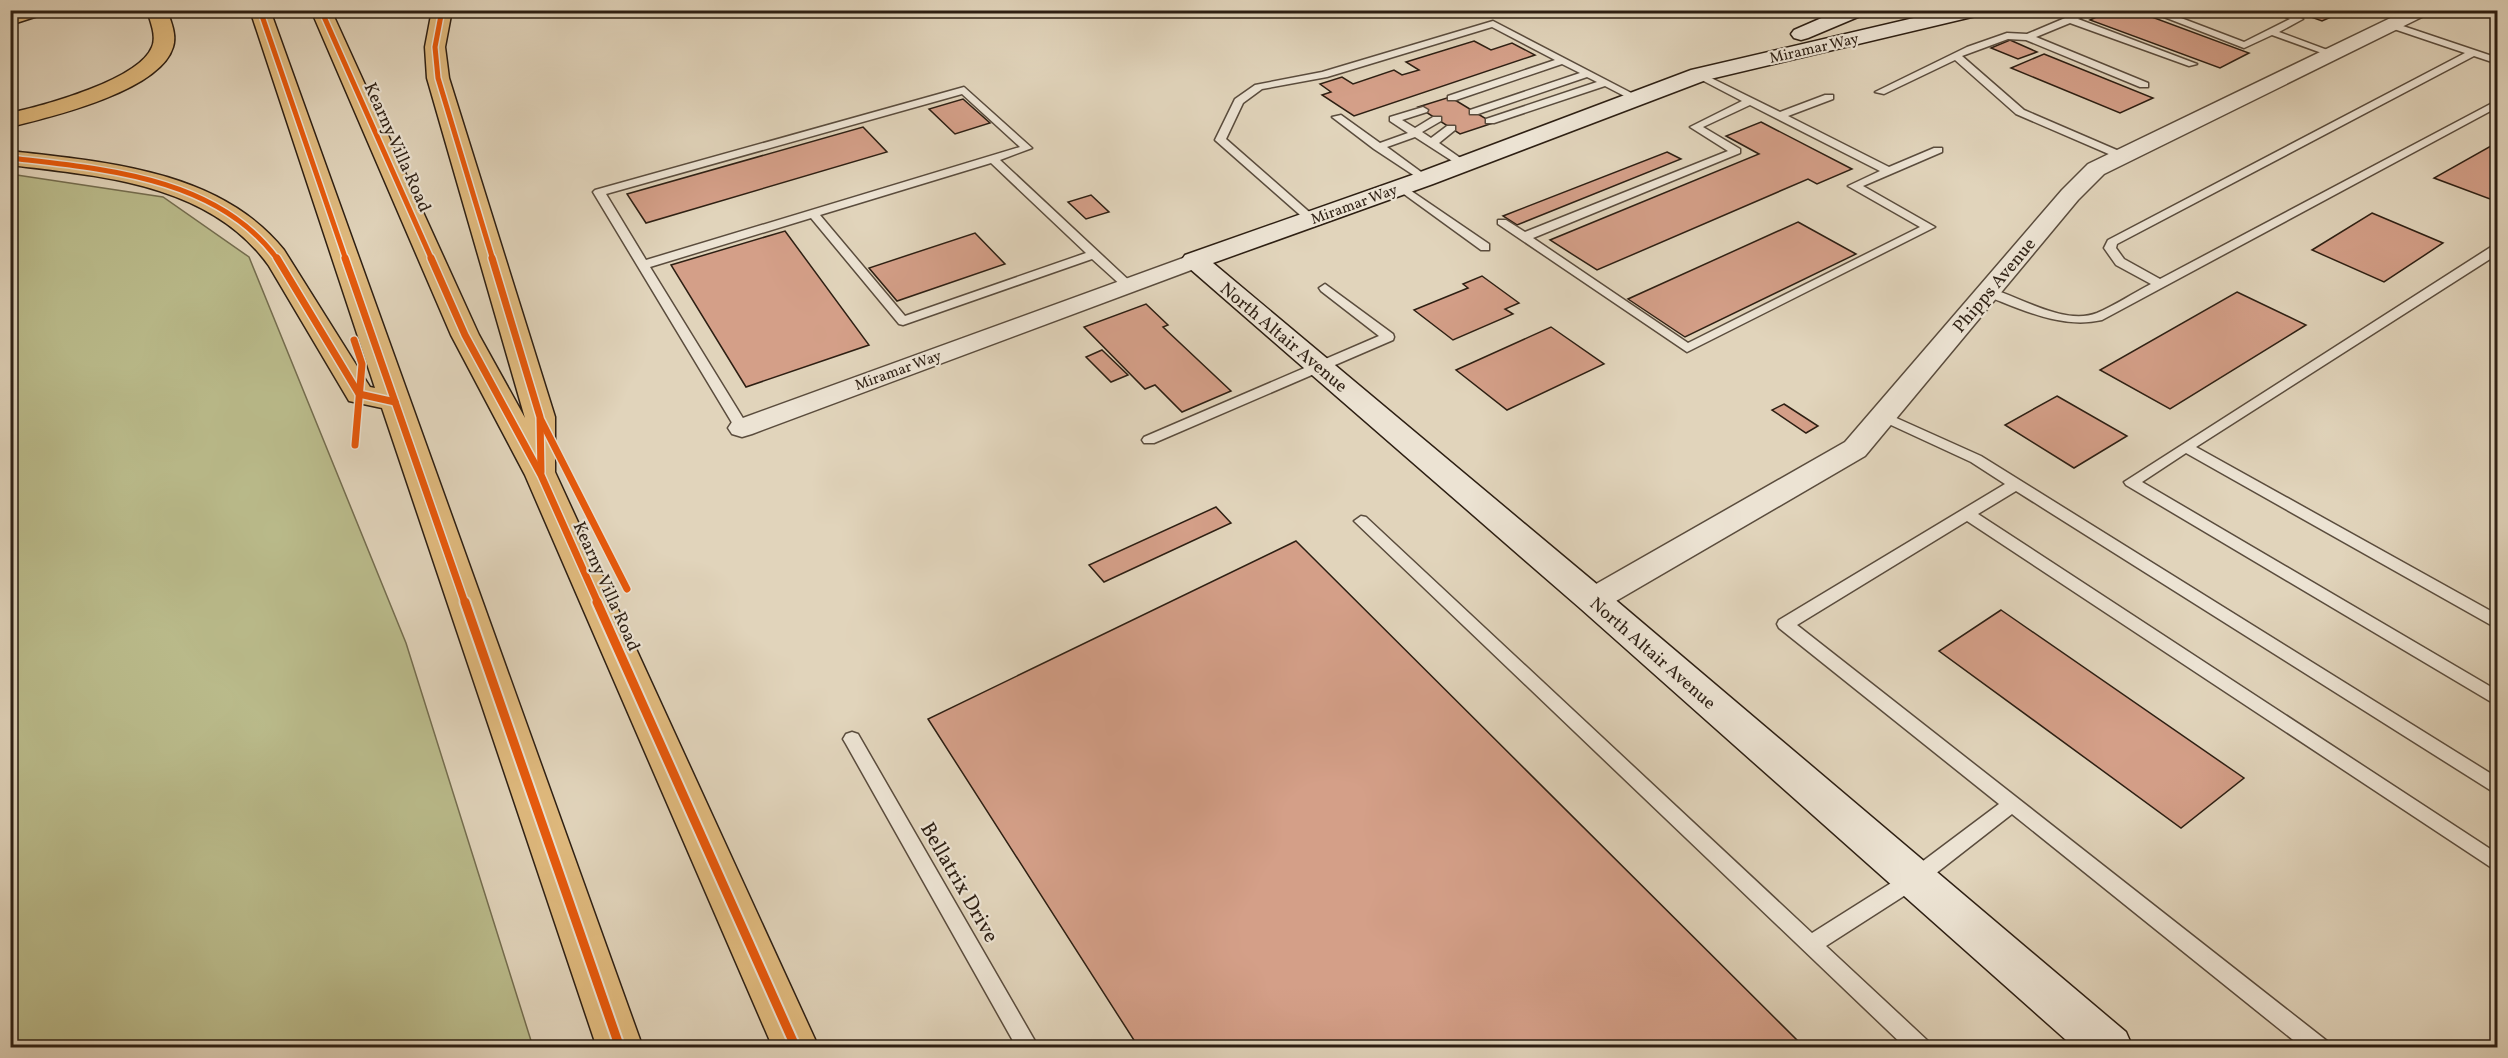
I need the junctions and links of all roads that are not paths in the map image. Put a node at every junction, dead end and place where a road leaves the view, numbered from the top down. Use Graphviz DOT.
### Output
graph roads {
  1 [pos="35,10"];
  2 [pos="157,10"];
  3 [pos="260,10"];
  4 [pos="321,10"];
  5 [pos="442,10"];
  6 [pos="1858,10"];
  7 [pos="1976,10"];
  8 [pos="2092,10"];
  9 [pos="2150,10"];
  10 [pos="2274,10"];
  11 [pos="2399,16"];
  12 [pos="10,17"];
  13 [pos="2071,20"];
  14 [pos="2271,32"];
  15 [pos="2028,38"];
  16 [pos="2473,53"];
  17 [pos="2332,54"];
  18 [pos="1956,56"];
  19 [pos="2498,61"];
  20 [pos="1569,63"];
  21 [pos="2192,64"];
  22 [pos="1699,75"];
  23 [pos="1597,77"];
  24 [pos="2144,85"];
  25 [pos="1880,92"];
  26 [pos="1829,97"];
  27 [pos="1636,98"];
  28 [pos="1750,101"];
  29 [pos="2498,103"];
  30 [pos="1471,110"];
  31 [pos="1780,116"];
  32 [pos="1337,117"];
  33 [pos="10,120"];
  34 [pos="1440,121"];
  35 [pos="1405,125"];
  36 [pos="1426,139"];
  37 [pos="1378,147"];
  38 [pos="1938,150"];
  39 [pos="2122,156"];
  40 [pos="10,158"];
  41 [pos="993,159"];
  42 [pos="1464,164"];
  43 [pos="1890,172"];
  44 [pos="1424,179"];
  45 [pos="1401,188"];
  46 [pos="813,213"];
  47 [pos="1311,219"];
  48 [pos="1502,222"];
  49 [pos="1524,237"];
  50 [pos="1485,247"];
  51 [pos="2498,248"];
  52 [pos="1094,254"];
  53 [pos="1194,261"];
  54 [pos="643,265"];
  55 [pos="2162,284"];
  56 [pos="1128,285"];
  57 [pos="1325,288"];
  58 [pos="1988,292"];
  59 [pos="1320,367"];
  60 [pos="395,402"];
  61 [pos="1883,416"];
  62 [pos="742,428"];
  63 [pos="1149,440"];
  64 [pos="2186,447"];
  65 [pos="541,475"];
  66 [pos="2016,484"];
  67 [pos="1967,514"];
  68 [pos="1361,521"];
  69 [pos="1593,600"];
  70 [pos="2498,623"];
  71 [pos="2498,700"];
  72 [pos="852,739"];
  73 [pos="2498,788"];
  74 [pos="2012,804"];
  75 [pos="2498,864"];
  76 [pos="1914,879"];
  77 [pos="1812,944"];
  78 [pos="620,1047"];
  79 [pos="796,1047"];
  80 [pos="1029,1047"];
  81 [pos="1921,1047"];
  82 [pos="2110,1047"];
  83 [pos="2320,1047"];
  1 -- 12 [label="main road"];
  2 -- 33 [label="main road"];
  3 -- 60 [label="main road"];
  4 -- 65 [label="main road, Kearny Villa Road"];
  5 -- 65 [label="main road"];
  6 -- 22 [label="street"];
  7 -- 22 [label="street, Miramar Way"];
  8 -- 13 [label="lane"];
  9 -- 14 [label="lane"];
  10 -- 14 [label="lane"];
  11 -- 16 [label="lane"];
  11 -- 17 [label="street, Phipps Avenue"];
  13 -- 15 [label="lane"];
  13 -- 21 [label="lane"];
  14 -- 17 [label="lane"];
  15 -- 18 [label="lane"];
  15 -- 24 [label="lane"];
  16 -- 19 [label="lane"];
  16 -- 55 [label="lane"];
  17 -- 39 [label="street, Phipps Avenue"];
  18 -- 25 [label="lane"];
  18 -- 39 [label="lane"];
  20 -- 23 [label="lane"];
  20 -- 30 [label="lane"];
  20 -- 30 [label="lane"];
  20 -- 47 [label="lane"];
  22 -- 27 [label="street, Miramar Way"];
  22 -- 28 [label="lane"];
  23 -- 27 [label="lane"];
  23 -- 30 [label="lane"];
  23 -- 30 [label="lane"];
  26 -- 31 [label="lane"];
  27 -- 42 [label="street, Miramar Way"];
  28 -- 31 [label="lane"];
  28 -- 49 [label="lane"];
  29 -- 55 [label="lane"];
  31 -- 43 [label="lane"];
  32 -- 37 [label="lane"];
  34 -- 35 [label="lane"];
  34 -- 35 [label="lane"];
  34 -- 36 [label="lane"];
  34 -- 36 [label="lane"];
  35 -- 36 [label="lane"];
  36 -- 37 [label="lane"];
  36 -- 42 [label="lane"];
  37 -- 44 [label="lane"];
  38 -- 43 [label="lane"];
  39 -- 58 [label="street, Phipps Avenue"];
  40 -- 60 [label="main road"];
  41 -- 46 [label="lane"];
  41 -- 52 [label="lane"];
  41 -- 54 [label="lane"];
  42 -- 44 [label="street, Miramar Way"];
  43 -- 49 [label="lane"];
  44 -- 45 [label="street, Miramar Way"];
  45 -- 47 [label="street, Miramar Way"];
  45 -- 50 [label="lane"];
  46 -- 52 [label="lane"];
  46 -- 54 [label="lane"];
  47 -- 53 [label="street, Miramar Way"];
  48 -- 49 [label="lane"];
  51 -- 64 [label="lane"];
  52 -- 56 [label="lane"];
  53 -- 56 [label="street, Miramar Way"];
  53 -- 59 [label="street, North Altair Avenue"];
  54 -- 62 [label="lane"];
  55 -- 58 [label="lane"];
  56 -- 62 [label="street, Miramar Way"];
  57 -- 59 [label="lane"];
  58 -- 61 [label="street, Phipps Avenue"];
  59 -- 63 [label="lane"];
  59 -- 69 [label="street, North Altair Avenue"];
  60 -- 78 [label="main road"];
  61 -- 66 [label="lane"];
  61 -- 69 [label="street, Phipps Avenue"];
  64 -- 70 [label="lane"];
  64 -- 71 [label="lane"];
  65 -- 79 [label="main road, Kearny Villa Road"];
  66 -- 67 [label="lane"];
  66 -- 73 [label="lane"];
  67 -- 74 [label="lane"];
  67 -- 75 [label="lane"];
  68 -- 77 [label="lane"];
  69 -- 76 [label="street, North Altair Avenue"];
  72 -- 80 [label="lane, Bellatrix Drive"];
  74 -- 76 [label="lane"];
  74 -- 83 [label="lane"];
  76 -- 77 [label="lane"];
  76 -- 82 [label="street, North Altair Avenue"];
  77 -- 81 [label="lane"];
}
